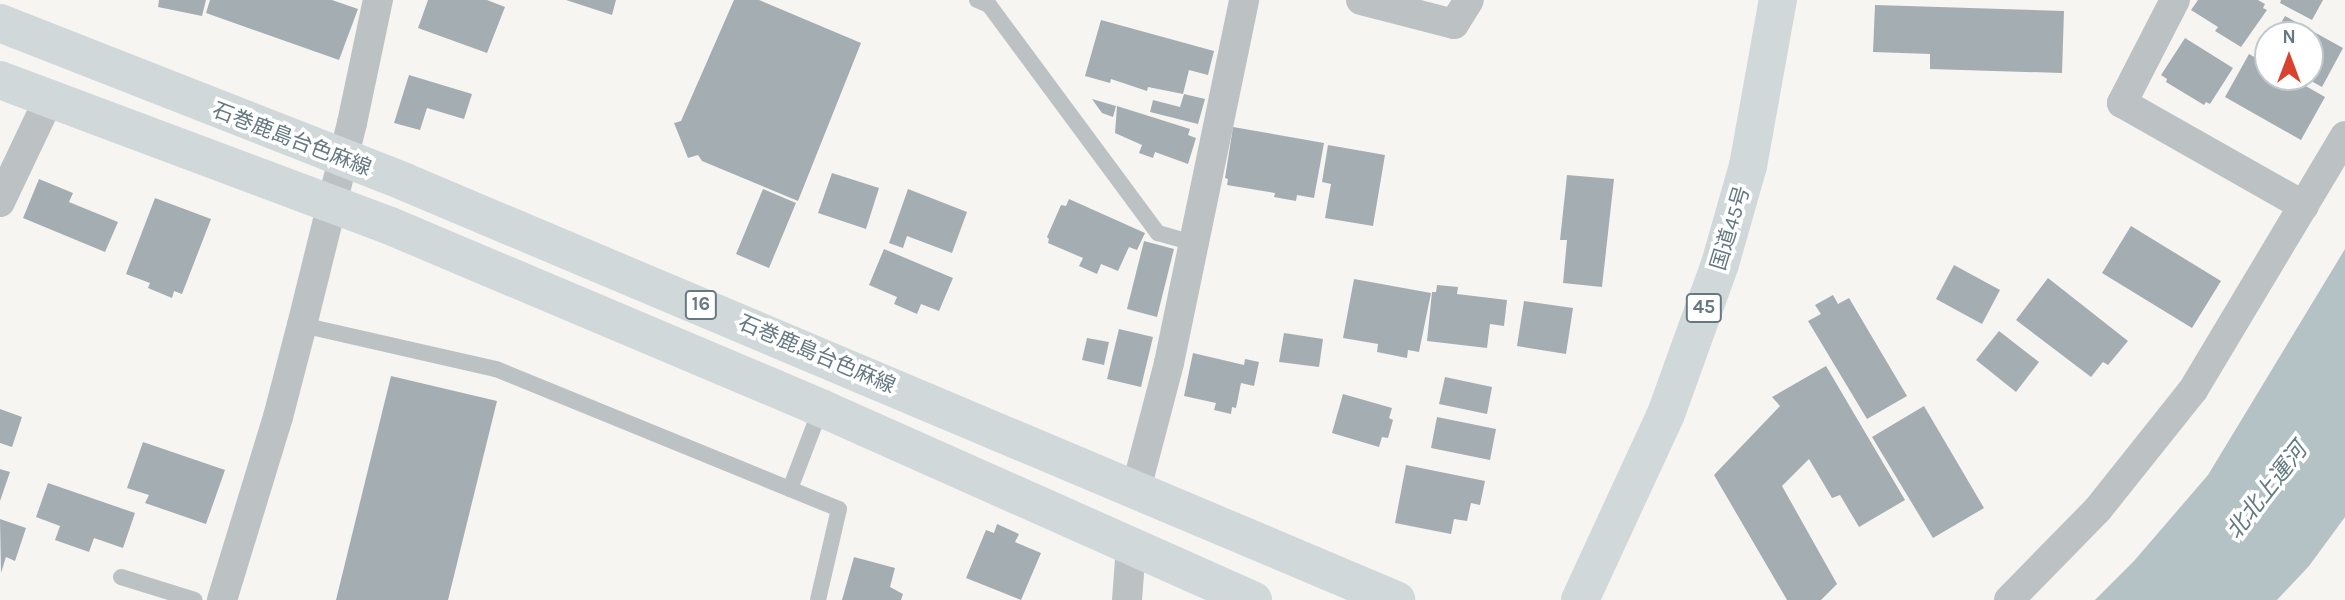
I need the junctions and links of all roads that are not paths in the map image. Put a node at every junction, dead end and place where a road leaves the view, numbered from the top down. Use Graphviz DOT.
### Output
graph roads {
  1 [pos="378,0"];
  2 [pos="977,0"];
  3 [pos="1244,0"];
  4 [pos="1362,0"];
  5 [pos="1469,0"];
  6 [pos="1778,0"];
  7 [pos="2175,0"];
  8 [pos="0,23"];
  9 [pos="0,80"];
  10 [pos="49,99"];
  11 [pos="2345,136"];
  12 [pos="343,159"];
  13 [pos="0,202"];
  14 [pos="332,204"];
  15 [pos="2304,206"];
  16 [pos="1193,243"];
  17 [pos="302,325"];
  18 [pos="821,408"];
  19 [pos="790,489"];
  20 [pos="1136,489"];
  21 [pos="1131,547"];
  22 [pos="121,577"];
  23 [pos="195,600"];
  24 [pos="222,600"];
  25 [pos="818,600"];
  26 [pos="1128,600"];
  27 [pos="1253,600"];
  28 [pos="1396,600"];
  29 [pos="1580,600"];
  30 [pos="2009,600"];
  1 -- 12 [label="street"];
  2 -- 16 [label="lane"];
  3 -- 16 [label="street"];
  4 -- 5 [label="street"];
  6 -- 29 [label="main road, 国道45号 / 45"];
  7 -- 15 [label="street"];
  8 -- 12 [label="main road, 石巻鹿島台色麻線 / 16"];
  9 -- 10 [label="main road, 16"];
  10 -- 13 [label="street"];
  10 -- 14 [label="main road, 16"];
  11 -- 15 [label="street"];
  12 -- 14 [label="street"];
  12 -- 20 [label="main road, 石巻鹿島台色麻線 / 16"];
  14 -- 17 [label="street"];
  14 -- 18 [label="main road, 16"];
  15 -- 30 [label="street"];
  16 -- 20 [label="street"];
  17 -- 19 [label="lane"];
  17 -- 24 [label="street"];
  18 -- 19 [label="lane"];
  18 -- 21 [label="main road, 16"];
  19 -- 25 [label="lane"];
  20 -- 28 [label="main road, 石巻鹿島台色麻線 / 16"];
  21 -- 26 [label="street"];
  21 -- 27 [label="main road, 16"];
  22 -- 23 [label="lane"];
}
